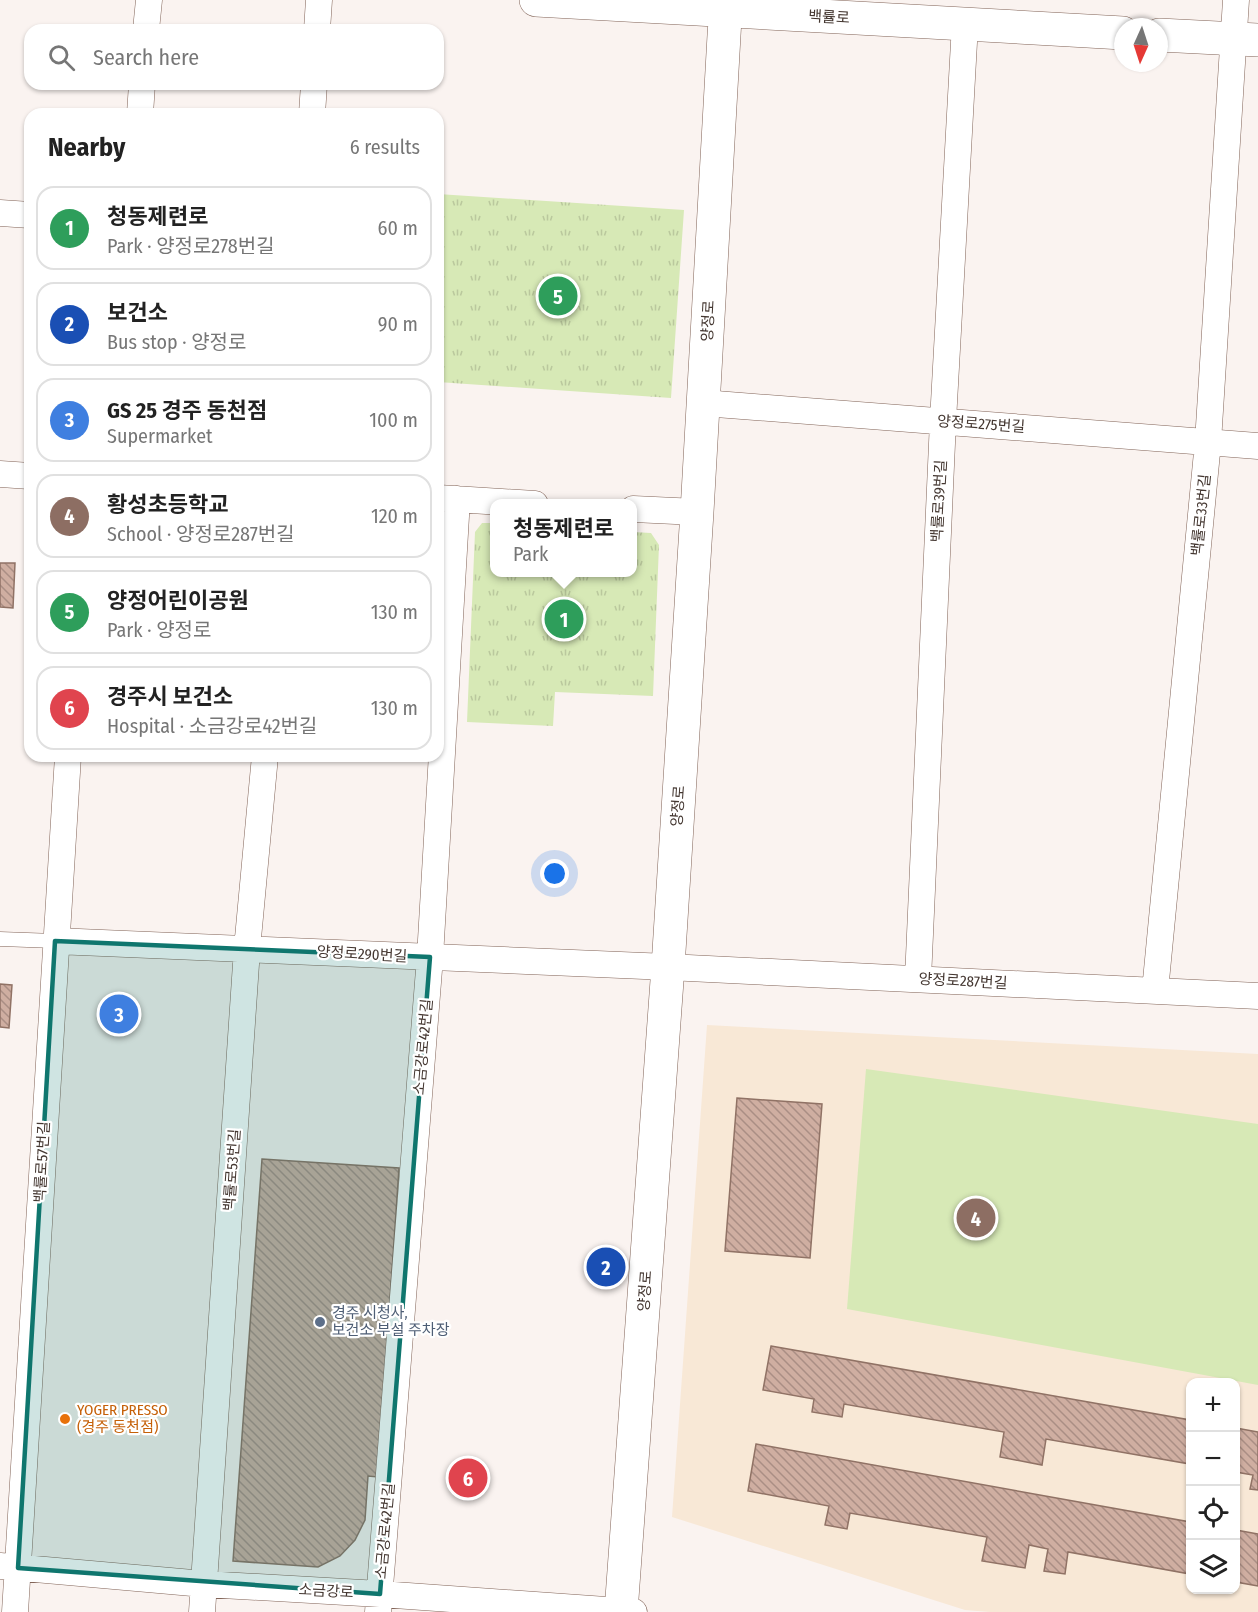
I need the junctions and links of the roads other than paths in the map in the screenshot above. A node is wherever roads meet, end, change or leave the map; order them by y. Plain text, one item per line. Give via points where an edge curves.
1 (149, 0) edge
2 (319, 0) edge
3 (536, 0) edge
4 (1236, 0) edge
5 (725, 6) edge
6 (147, 24) edge
7 (317, 24) edge
8 (964, 24) junction
9 (1114, 32) edge
10 (1168, 36) edge
11 (1246, 40) edge
12 (142, 90) edge
13 (314, 90) edge
14 (140, 108) edge
15 (312, 108) edge
16 (0, 213) edge
17 (24, 215) edge
18 (703, 403) junction
19 (943, 421) junction
20 (1208, 442) junction
21 (1258, 446) edge
22 (0, 474) edge
23 (24, 476) edge
24 (448, 499) edge
25 (490, 501) edge
26 (637, 509) edge
27 (697, 512) junction
28 (444, 601) edge
29 (68, 762) edge
30 (264, 762) edge
31 (438, 762) edge
32 (0, 939) edge
33 (56, 941) junction
34 (247, 949) junction
35 (430, 957) junction
36 (668, 967) junction
37 (918, 979) junction
38 (1155, 991) junction
39 (1258, 996) edge
40 (9, 1567) edge
41 (204, 1584) junction
42 (379, 1603) edge
43 (15, 1612) edge
44 (202, 1612) edge
45 (626, 1612) edge

1 - 6 street
2 - 7 street
3 - 5 street, 백률로
4 - 11 street, 백률로33번길
5 - 8 street, 백률로
5 - 18 street, 양정로
8 - 9 street, 백률로
8 - 19 street, 백률로39번길
10 - 11 street
11 - 20 street, 백률로33번길
12 - 14 street
13 - 15 street
16 - 17 street
18 - 19 street, 양정로275번길
18 - 27 street, 양정로
19 - 20 street, 양정로275번길
19 - 37 street, 백률로39번길
20 - 21 street, 양정로275번길
20 - 38 street, 백률로33번길
22 - 23 street
24 - 25 street
24 - 28 street, 소금강로42번길
26 - 27 street
27 - 36 street, 양정로
29 - 33 street, 백률로57번길
30 - 34 street, 백률로53번길
31 - 35 street, 소금강로42번길
32 - 33 lane
33 - 34 street, 양정로290번길
33 - 40 street, 백률로57번길
34 - 35 street, 양정로290번길
34 - 41 street, 백률로53번길
35 - 36 street, 양정로290번길
35 - 42 street, 소금강로42번길
36 - 37 street, 양정로287번길
36 - 45 street, 양정로
37 - 38 street, 양정로287번길
38 - 39 street, 양정로287번길
40 - 41 street, 소금강로
40 - 43 street
41 - 42 street, 소금강로
41 - 44 street, 백률로53번길
42 - 45 street, 소금강로

